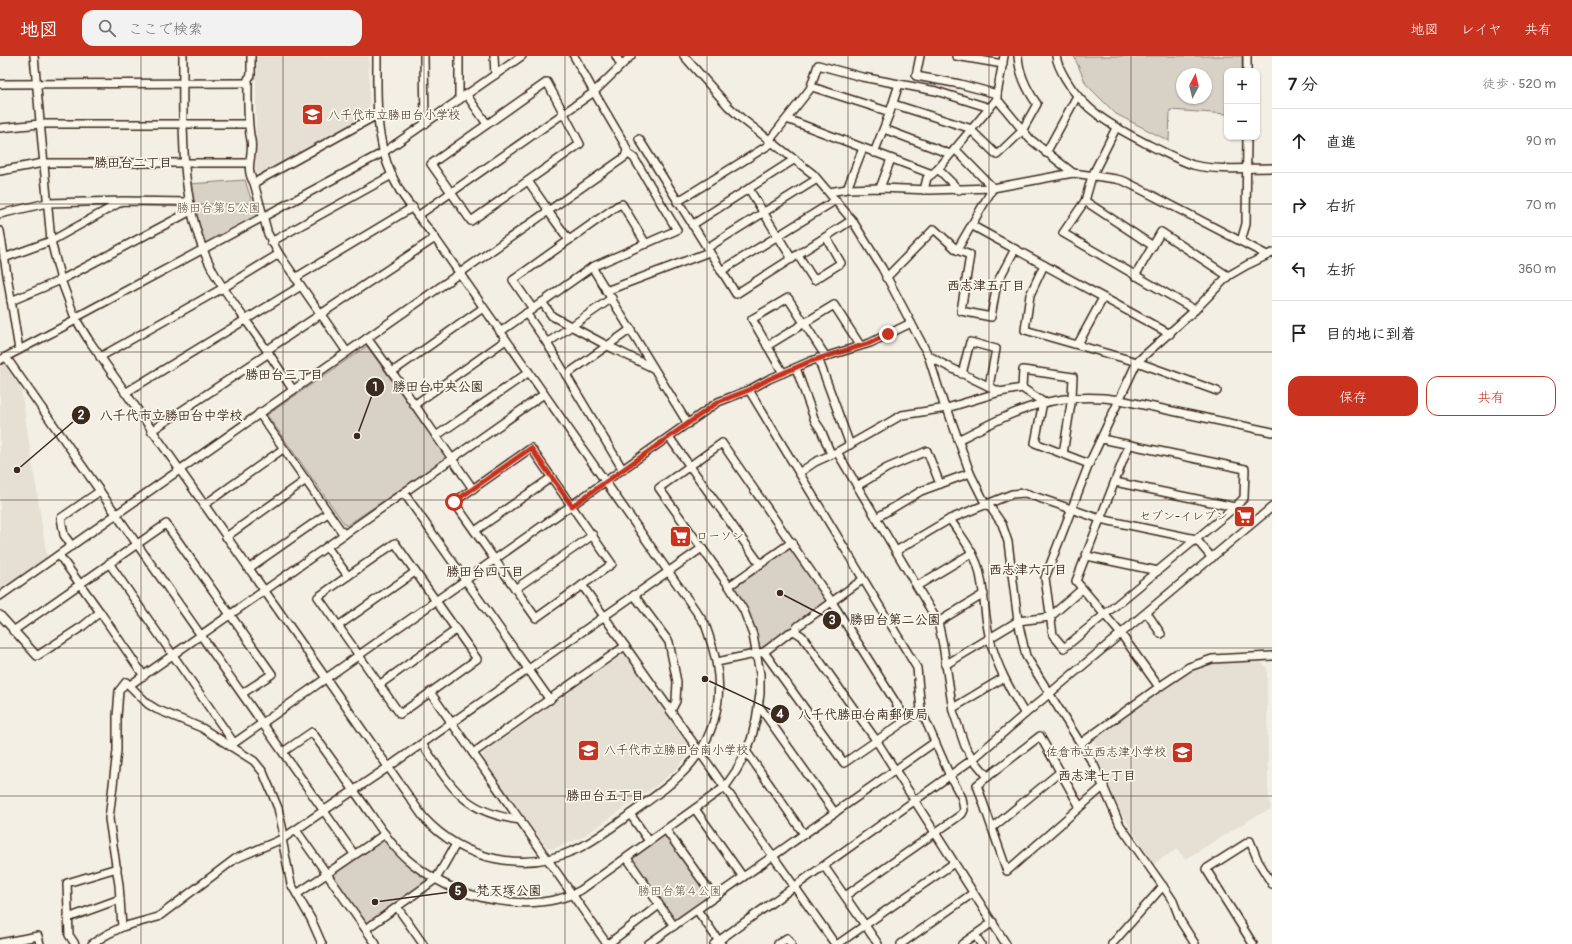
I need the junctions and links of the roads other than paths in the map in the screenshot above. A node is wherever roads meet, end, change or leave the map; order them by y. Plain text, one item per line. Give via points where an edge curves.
1 (34, 56) edge
2 (183, 56) edge
3 (251, 56) edge
4 (377, 56) edge
5 (424, 56) edge
6 (459, 56) edge
7 (494, 56) edge
8 (522, 56) edge
9 (574, 56) edge
10 (616, 56) edge
11 (631, 56) edge
12 (684, 56) edge
13 (920, 56) edge
14 (956, 56) edge
15 (1004, 56) edge
16 (1018, 56) edge
17 (1056, 56) edge
18 (1247, 56) edge
19 (1002, 64) junction
20 (621, 66) junction
21 (1247, 68) edge
22 (495, 75) junction
23 (248, 83) junction
24 (0, 84) edge
25 (36, 84) junction
26 (183, 84) junction
27 (899, 84) junction
28 (812, 87) junction
29 (594, 92) junction
30 (466, 94) junction
31 (1077, 96) junction
32 (997, 97) junction
33 (459, 100) junction
34 (893, 104) junction
35 (990, 108) junction
36 (890, 112) junction
37 (564, 113) junction
38 (377, 115) junction
39 (787, 119) junction
40 (40, 124) junction
41 (184, 124) junction
42 (248, 124) junction
43 (424, 124) junction
44 (488, 124) junction
45 (0, 128) edge
46 (1116, 128) junction
47 (884, 129) junction
48 (971, 129) junction
49 (1022, 131) junction
50 (638, 140) dead end
51 (1247, 140) edge
52 (771, 142) junction
53 (863, 148) junction
54 (384, 152) junction
55 (874, 152) junction
56 (952, 152) junction
57 (627, 153) junction
58 (1046, 153) junction
59 (795, 159) junction
60 (891, 159) junction
61 (44, 163) junction
62 (184, 163) junction
63 (248, 163) junction
64 (1247, 168) junction
65 (1272, 168) edge
66 (938, 169) junction
67 (0, 171) edge
68 (1073, 173) junction
69 (932, 174) junction
70 (392, 175) junction
71 (1092, 176) junction
72 (817, 179) junction
73 (528, 181) junction
74 (254, 183) junction
75 (880, 188) junction
76 (993, 188) junction
77 (749, 189) junction
78 (847, 189) junction
79 (924, 190) junction
80 (959, 190) junction
81 (451, 192) junction
82 (829, 192) junction
83 (836, 200) junction
84 (123, 201) junction
85 (1084, 201) junction
86 (189, 202) junction
87 (677, 202) junction
88 (47, 203) junction
89 (413, 207) junction
90 (190, 211) junction
91 (548, 211) junction
92 (763, 212) junction
93 (0, 214) edge
94 (419, 215) junction
95 (263, 218) junction
96 (852, 220) junction
97 (692, 225) junction
98 (971, 225) junction
99 (0, 231) edge
100 (778, 236) junction
101 (826, 237) junction
102 (435, 238) junction
103 (569, 240) junction
104 (51, 241) junction
105 (1241, 241) junction
106 (272, 242) junction
107 (646, 244) junction
108 (1153, 246) junction
109 (204, 249) junction
110 (1015, 249) junction
111 (708, 250) junction
112 (958, 250) junction
113 (279, 254) junction
114 (1270, 254) edge
115 (795, 257) junction
116 (4, 258) junction
117 (1044, 265) junction
118 (592, 267) junction
119 (721, 271) junction
120 (460, 274) junction
121 (1135, 276) junction
122 (1228, 276) junction
123 (295, 278) junction
124 (886, 278) junction
125 (61, 280) junction
126 (301, 286) junction
127 (223, 288) junction
128 (606, 291) junction
129 (612, 298) junction
130 (1103, 298) junction
131 (11, 301) junction
132 (542, 302) junction
133 (483, 308) junction
134 (533, 308) junction
135 (1195, 310) junction
136 (320, 313) junction
137 (526, 313) junction
138 (76, 319) junction
139 (246, 320) junction
140 (911, 323) junction
141 (805, 324) junction
142 (570, 326) junction
143 (631, 329) junction
144 (500, 332) junction
145 (1170, 334) junction
146 (367, 338) junction
147 (506, 340) junction
148 (547, 343) junction
149 (1078, 344) junction
150 (606, 345) junction
151 (860, 345) junction
152 (767, 346) junction
153 (19, 350) junction
154 (268, 352) junction
155 (347, 352) junction
156 (928, 355) junction
157 (100, 357) junction
158 (826, 357) junction
159 (818, 358) junction
160 (3, 359) edge
161 (1137, 362) junction
162 (653, 368) junction
163 (796, 368) junction
164 (392, 372) junction
165 (529, 372) junction
166 (782, 373) junction
167 (962, 374) junction
168 (566, 375) junction
169 (989, 386) junction
170 (1022, 388) junction
171 (293, 390) junction
172 (749, 390) junction
173 (1000, 392) junction
174 (1217, 392) dead end
175 (126, 393) junction
176 (544, 394) junction
177 (1072, 397) junction
178 (1120, 400) junction
179 (1043, 402) junction
180 (414, 405) junction
181 (946, 408) junction
182 (259, 414) junction
183 (688, 424) junction
184 (151, 430) junction
185 (1272, 432) edge
186 (436, 436) junction
187 (669, 437) junction
188 (1102, 439) junction
189 (958, 440) junction
190 (850, 445) junction
191 (1129, 445) junction
192 (284, 449) junction
193 (834, 453) junction
194 (1063, 454) junction
195 (452, 459) junction
196 (1089, 464) junction
197 (690, 466) junction
198 (179, 470) junction
199 (623, 470) junction
200 (799, 473) junction
201 (970, 473) junction
202 (552, 477) junction
203 (306, 480) junction
204 (606, 482) junction
205 (1115, 482) junction
206 (940, 484) junction
207 (857, 486) junction
208 (473, 489) junction
209 (100, 491) junction
210 (404, 493) junction
211 (987, 504) junction
212 (204, 505) junction
213 (572, 506) junction
214 (1235, 506) junction
215 (1272, 507) edge
216 (1072, 509) junction
217 (328, 513) junction
218 (116, 514) junction
219 (876, 518) junction
220 (1100, 518) junction
221 (950, 519) junction
222 (475, 531) junction
223 (344, 534) junction
224 (592, 535) junction
225 (226, 537) junction
226 (1196, 538) junction
227 (792, 542) junction
228 (137, 543) junction
229 (72, 546) junction
230 (327, 547) junction
231 (702, 548) junction
232 (896, 552) junction
233 (972, 553) junction
234 (59, 555) junction
235 (1086, 556) junction
236 (1212, 558) junction
237 (495, 560) junction
238 (109, 563) junction
239 (760, 564) junction
240 (248, 569) junction
241 (668, 571) junction
242 (1158, 571) junction
243 (415, 572) junction
244 (348, 576) junction
245 (465, 580) junction
246 (862, 580) junction
247 (80, 584) junction
248 (582, 585) junction
249 (729, 586) junction
250 (917, 586) junction
251 (516, 589) junction
252 (1082, 589) junction
253 (264, 592) junction
254 (984, 594) junction
255 (634, 595) junction
256 (0, 596) edge
257 (436, 601) junction
258 (832, 602) junction
259 (100, 612) junction
260 (1146, 613) junction
261 (230, 614) junction
262 (0, 615) edge
263 (1104, 615) junction
264 (604, 616) junction
265 (1050, 617) junction
266 (1018, 621) junction
267 (938, 622) junction
268 (338, 626) junction
269 (456, 630) junction
270 (13, 631) junction
271 (794, 632) junction
272 (1121, 634) junction
273 (1162, 634) dead end
274 (201, 635) junction
275 (989, 638) junction
276 (626, 646) junction
277 (764, 652) junction
278 (756, 654) junction
279 (172, 655) junction
280 (359, 655) junction
281 (1272, 656) edge
282 (717, 662) junction
283 (945, 665) junction
284 (527, 670) junction
285 (144, 676) junction
286 (1003, 678) junction
287 (326, 679) junction
288 (130, 685) junction
289 (379, 685) junction
290 (1158, 687) junction
291 (430, 692) junction
292 (242, 693) junction
293 (1049, 694) junction
294 (550, 700) junction
295 (759, 706) junction
296 (953, 708) junction
297 (921, 710) junction
298 (671, 711) junction
299 (1025, 714) junction
300 (906, 719) junction
301 (263, 723) junction
302 (451, 723) junction
303 (876, 740) junction
304 (935, 742) junction
305 (1082, 743) junction
306 (422, 744) junction
307 (232, 745) junction
308 (746, 751) junction
309 (283, 752) junction
310 (699, 752) junction
311 (473, 753) junction
312 (973, 759) junction
313 (387, 768) junction
314 (896, 771) junction
315 (1060, 772) junction
316 (950, 776) junction
317 (988, 777) junction
318 (1104, 786) junction
319 (725, 787) junction
320 (354, 790) junction
321 (914, 802) junction
322 (1080, 807) junction
323 (695, 809) junction
324 (324, 811) junction
325 (835, 813) junction
326 (630, 814) junction
327 (521, 820) junction
328 (992, 828) junction
329 (296, 830) junction
330 (666, 830) junction
331 (935, 833) junction
332 (384, 834) junction
333 (804, 834) junction
334 (282, 839) junction
335 (649, 841) junction
336 (456, 844) junction
337 (354, 854) junction
338 (773, 857) junction
339 (627, 858) junction
340 (548, 859) junction
341 (954, 863) junction
342 (824, 866) junction
343 (117, 868) junction
344 (327, 874) junction
345 (743, 877) junction
346 (436, 879) junction
347 (1272, 884) edge
348 (1163, 886) junction
349 (794, 887) junction
350 (973, 893) junction
351 (297, 894) junction
352 (572, 895) junction
353 (845, 896) junction
354 (714, 897) junction
355 (120, 899) junction
356 (659, 905) junction
357 (397, 907) junction
358 (696, 910) junction
359 (68, 918) junction
360 (993, 922) junction
361 (674, 926) junction
362 (865, 926) junction
363 (122, 927) junction
364 (366, 929) junction
365 (975, 935) junction
366 (718, 943) edge
367 (0, 944) edge
368 (40, 944) edge
369 (74, 944) edge
370 (92, 944) edge
371 (322, 944) edge
372 (376, 944) edge
373 (423, 944) edge
374 (608, 944) edge
375 (648, 944) edge
376 (778, 944) edge
377 (791, 944) edge
378 (835, 944) edge
379 (838, 944) edge
380 (878, 944) edge
381 (901, 944) edge
382 (962, 944) edge
383 (981, 944) edge
384 (1006, 944) edge
385 (1112, 944) edge
386 (1195, 944) edge
387 (1253, 944) edge

1 - 25 street
2 - 26 street
3 - 23 street via 251,75
4 - 38 street
5 - 43 street
6 - 33 street
7 - 22 street
8 - 22 street
9 - 29 street
10 - 20 street
11 - 20 street
12 - 52 street via 728,106
13 - 32 street via 916,76 960,84
14 - 19 street
15 - 19 street
16 - 49 street via 1028,91 1037,104
17 - 31 street via 1062,72
18 - 21 street
19 - 32 street
20 - 29 street
22 - 30 street
23 - 26 street
23 - 42 street
24 - 25 street
25 - 26 street
25 - 40 street
26 - 41 street
27 - 28 street via 862,77 818,64
27 - 34 street
27 - 35 street via 936,91
28 - 36 street
28 - 39 street
29 - 37 street
29 - 57 street via 624,143
30 - 33 street
30 - 44 street
31 - 46 street via 1094,113
31 - 58 street
32 - 35 street
32 - 49 street
33 - 43 street
34 - 36 street
34 - 48 street
35 - 48 street
36 - 47 street
37 - 44 street via 547,82
37 - 73 street via 580,144
37 - 81 street
38 - 54 street
38 - 74 street
39 - 52 street
39 - 53 street
40 - 41 street
40 - 45 street
40 - 61 street
41 - 42 street
41 - 62 street
42 - 63 street via 251,140
43 - 54 street
44 - 81 street via 431,164
46 - 64 street via 1194,165
46 - 71 street
47 - 55 street
47 - 56 street
48 - 49 street via 997,155
48 - 56 street
49 - 58 street
50 - 87 street
51 - 64 street
52 - 59 street
52 - 87 street
53 - 55 street
53 - 78 street
54 - 70 street
54 - 95 street
55 - 60 street
56 - 66 street
56 - 76 street
57 - 91 street via 621,160
57 - 107 street via 634,158 677,230
58 - 68 street
59 - 72 street
59 - 77 street
60 - 69 street
60 - 75 street
61 - 62 street
61 - 67 street
61 - 88 street
62 - 63 street
62 - 86 street
63 - 74 street
64 - 65 street
64 - 105 street via 1246,224
66 - 69 street
66 - 80 street
68 - 71 street
68 - 76 street
69 - 79 street via 927,178
70 - 89 street
70 - 106 street
71 - 85 street
71 - 105 street via 1124,181
72 - 82 street
72 - 92 street
73 - 81 street via 471,221
73 - 91 street
74 - 95 street
75 - 78 street
75 - 79 street
76 - 80 street
76 - 98 street
77 - 92 street
77 - 97 street
78 - 82 street
79 - 80 street
81 - 94 street
82 - 83 street
83 - 96 street
83 - 100 street
84 - 86 street
84 - 88 street
84 - 104 street
85 - 108 street
85 - 121 street via 1063,233
86 - 90 street
87 - 97 street
88 - 93 street
88 - 104 street
89 - 94 street
89 - 123 street
90 - 109 street
90 - 125 street
91 - 103 street
91 - 120 street
92 - 100 street
92 - 111 street
94 - 102 street
95 - 106 street
95 - 109 street
96 - 101 street
96 - 124 street
97 - 111 street
98 - 110 street
98 - 112 street
99 - 116 street
100 - 115 street
100 - 119 street
101 - 115 street
101 - 115 street via 841,263 814,280
102 - 120 street
102 - 136 street
103 - 107 street via 622,204
103 - 134 street via 513,280
104 - 116 street
104 - 125 street
105 - 114 street
106 - 113 street
107 - 118 street
108 - 121 street
108 - 122 street via 1161,232
109 - 127 street
109 - 138 street
110 - 112 street via 997,283 991,317 961,312 970,255
110 - 117 street
111 - 119 street
111 - 128 street
112 - 124 street via 934,229
113 - 123 street
113 - 127 street
114 - 122 street
115 - 119 street via 736,294
116 - 131 street
117 - 130 street
117 - 149 street via 1030,295 1025,330
118 - 128 street
118 - 132 street
120 - 133 street
120 - 146 street
121 - 135 street
122 - 135 street
123 - 126 street
124 - 140 street
125 - 131 street
125 - 138 street
126 - 136 street
126 - 139 street
127 - 139 street
127 - 157 street
128 - 129 street
129 - 142 street
129 - 143 street
130 - 145 street
130 - 149 street
131 - 153 street
132 - 134 street
132 - 142 street via 552,316
133 - 144 street
133 - 164 street
134 - 137 street
135 - 145 street
136 - 154 street
136 - 155 street
137 - 144 street
137 - 148 street
138 - 153 street
138 - 157 street
139 - 154 street
139 - 175 street
140 - 151 street via 870,343
140 - 156 street
141 - 151 street via 834,304
141 - 152 street
141 - 152 street via 788,298 752,319
141 - 158 street
142 - 148 street
142 - 150 street
143 - 150 street
143 - 162 street
144 - 147 street
145 - 161 street
146 - 155 street
146 - 164 street
147 - 165 street
147 - 180 street
148 - 168 street
149 - 161 street
150 - 162 street
150 - 168 street
151 - 158 street
152 - 166 street
153 - 160 street
154 - 171 street
154 - 184 street
155 - 171 street
156 - 167 street
156 - 181 street
157 - 175 street
158 - 159 street
159 - 163 street
159 - 190 street
160 - 209 street
161 - 174 street
161 - 178 street
162 - 183 street
163 - 166 street
163 - 193 street via 815,421
164 - 180 street
165 - 176 street
165 - 186 street
166 - 172 street
167 - 169 street
167 - 169 street via 970,342 996,349
168 - 199 street
169 - 173 street
170 - 173 street
170 - 177 street via 1023,370 1073,377
170 - 179 street
171 - 182 street
172 - 183 street via 718,402
172 - 200 street
173 - 181 street
175 - 184 street
176 - 195 street
176 - 204 street
177 - 178 street via 1105,397
177 - 179 street
177 - 194 street
178 - 185 street
178 - 188 street
179 - 189 street via 1009,413
179 - 194 street via 1035,443
180 - 186 street
181 - 189 street
181 - 190 street via 902,415
182 - 192 street
182 - 198 street
183 - 187 street
184 - 198 street
186 - 195 street
187 - 197 street
187 - 199 street
188 - 191 street
188 - 196 street
189 - 201 street
190 - 193 street
191 - 205 street
191 - 214 street via 1245,469 1244,498
192 - 203 street
192 - 212 street
193 - 200 street
193 - 207 street
194 - 196 street
195 - 208 street
195 - 210 street
196 - 216 street
197 - 227 street via 722,443
197 - 231 street via 660,488
197 - 239 street
198 - 212 street
198 - 218 street
199 - 204 street
200 - 246 street
201 - 206 street
201 - 211 street
202 - 208 street via 531,448
202 - 213 street
202 - 222 street
203 - 217 street
203 - 225 street
204 - 213 street
204 - 241 street
205 - 214 street
205 - 220 street
206 - 207 street via 927,451 887,468
206 - 219 street via 921,491
207 - 219 street
208 - 222 street via 454,502
209 - 218 street
209 - 229 street via 61,518 64,535
210 - 223 street
210 - 245 street
211 - 216 street via 1012,494 1025,492
211 - 221 street
211 - 266 street via 1002,524 1008,542
212 - 225 street
213 - 224 street
213 - 237 street
214 - 226 street
215 - 236 street
216 - 220 street
216 - 265 street via 1045,578
217 - 223 street
217 - 240 street
218 - 228 street
218 - 229 street
219 - 232 street
220 - 226 street
220 - 235 street
221 - 232 street
221 - 233 street
222 - 237 street
223 - 230 street
224 - 248 street via 612,564
224 - 251 street
225 - 240 street
226 - 236 street
226 - 242 street
227 - 239 street
227 - 258 street
228 - 238 street
228 - 261 street via 166,524
228 - 274 street
229 - 234 street
230 - 244 street
230 - 253 street
231 - 241 street
231 - 249 street
232 - 250 street
233 - 250 street
233 - 254 street
234 - 247 street
234 - 256 street
235 - 242 street
235 - 252 street via 1076,581
236 - 260 street
237 - 245 street
237 - 251 street
238 - 247 street
238 - 279 street
239 - 249 street
240 - 253 street
241 - 255 street
241 - 282 street via 705,624
242 - 263 street
243 - 244 street via 395,543
243 - 257 street
243 - 268 street
244 - 268 street via 318,597
245 - 257 street
245 - 284 street
246 - 258 street
246 - 297 street via 917,668
247 - 259 street
247 - 270 street
248 - 251 street via 536,618
248 - 264 street
249 - 278 street via 750,626
250 - 267 street
252 - 263 street
252 - 265 street
253 - 261 street
253 - 287 street
254 - 267 street
254 - 275 street
255 - 264 street
255 - 298 street via 669,642 677,682 676,701
257 - 269 street
257 - 280 street
258 - 271 street via 798,626
258 - 300 street
259 - 270 street via 37,656
259 - 285 street
260 - 272 street
260 - 273 street
261 - 274 street
261 - 292 street via 272,674
262 - 270 street
263 - 265 street via 1064,648 1053,635
263 - 272 street
264 - 276 street
264 - 284 street
265 - 266 street
266 - 275 street
266 - 293 street via 1026,656
267 - 283 street
268 - 280 street
269 - 289 street
269 - 291 street via 477,659
271 - 277 street
271 - 303 street via 802,636
272 - 290 street
272 - 293 street
274 - 279 street
274 - 292 street
275 - 283 street
275 - 286 street
276 - 294 street
276 - 298 street
277 - 278 street
277 - 303 street via 844,763
278 - 282 street
278 - 295 street via 760,674
279 - 285 street
279 - 307 street
280 - 287 street
280 - 289 street
281 - 290 street via 1212,659 1189,667
282 - 310 street via 717,708
283 - 296 street
284 - 294 street
284 - 302 street
285 - 288 street
286 - 296 street
286 - 299 street
287 - 301 street
287 - 313 street
288 - 307 street via 133,691 156,709 202,728
288 - 343 street via 126,682 119,691 117,751 109,819
289 - 291 street via 400,714
290 - 305 street
291 - 302 street
292 - 301 street
293 - 299 street
293 - 305 street
294 - 311 street
295 - 308 street
295 - 325 street
296 - 312 street via 965,746
297 - 300 street
297 - 304 street
298 - 310 street
299 - 312 street
300 - 303 street
301 - 307 street
301 - 309 street
302 - 306 street
302 - 311 street
303 - 314 street
304 - 314 street
304 - 316 street
305 - 318 street
306 - 313 street
306 - 327 street via 451,786 464,799 492,815
307 - 334 street via 254,761 262,772 278,808 283,831
308 - 319 street
308 - 333 street
309 - 320 street via 312,732
309 - 324 street
310 - 319 street
310 - 326 street via 686,770 670,785
311 - 327 street
312 - 316 street
312 - 317 street
313 - 320 street
313 - 336 street via 431,826
314 - 321 street
314 - 325 street
315 - 317 street via 1040,736
315 - 322 street
315 - 328 street
316 - 321 street
316 - 331 street via 962,798 964,810
317 - 328 street via 977,785
318 - 322 street
318 - 348 street via 1120,825
319 - 323 street
319 - 338 street
320 - 324 street
320 - 332 street
321 - 331 street
321 - 342 street
322 - 328 street via 1006,871
323 - 330 street
323 - 345 street
324 - 329 street
324 - 337 street
325 - 333 street
326 - 335 street
326 - 340 street via 585,845
327 - 340 street
329 - 334 street
329 - 344 street
330 - 335 street
330 - 354 street
331 - 341 street
331 - 353 street
332 - 337 street
332 - 346 street via 402,855
333 - 338 street
334 - 351 street via 291,884
334 - 363 street via 235,859 158,918
335 - 339 street
336 - 340 street via 482,856 500,860 530,862
336 - 346 street
337 - 344 street
338 - 345 street
338 - 349 street
339 - 352 street
339 - 356 street
340 - 352 street
341 - 350 street
341 - 362 street
342 - 349 street
342 - 353 street
343 - 355 street
343 - 359 street via 67,883
344 - 351 street
344 - 364 street
345 - 354 street
346 - 352 street via 468,894 495,901 532,902
346 - 357 street
347 - 387 street via 1250,841 1206,869
348 - 385 street
348 - 386 street
349 - 366 street
349 - 378 street
350 - 360 street
350 - 381 street
351 - 371 street
352 - 374 street
353 - 362 street
354 - 358 street
355 - 359 street
355 - 363 street
356 - 361 street
356 - 374 street
357 - 364 street
357 - 373 street
358 - 361 street
358 - 366 street
359 - 369 street via 69,935
360 - 365 street
360 - 384 street
361 - 375 street
362 - 379 street
362 - 380 street
363 - 370 street
364 - 372 street
365 - 382 street
365 - 383 street
367 - 368 street via 38,936
376 - 377 street via 787,938

